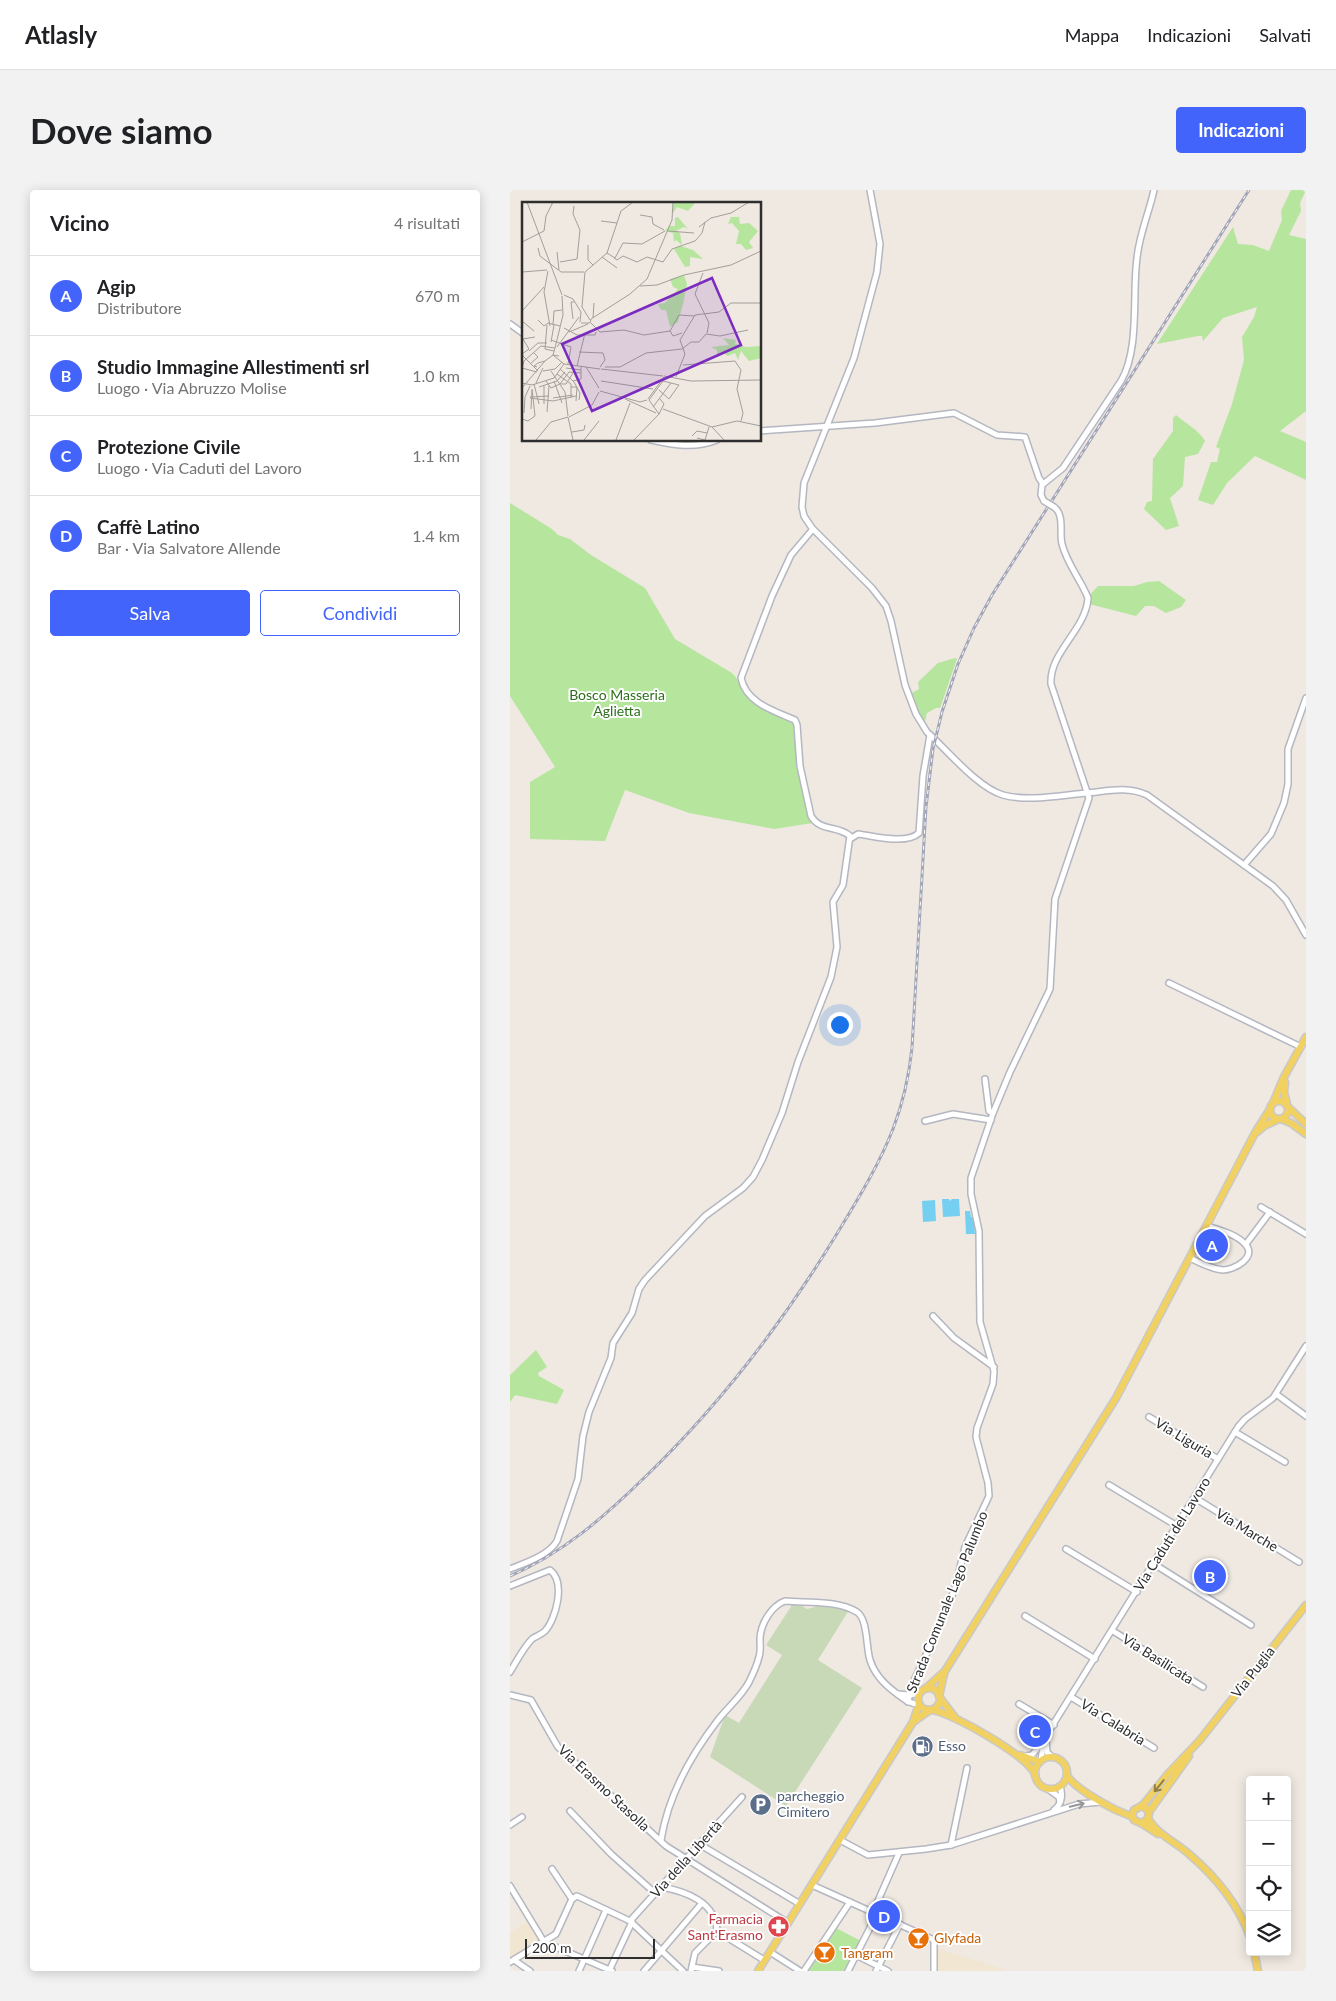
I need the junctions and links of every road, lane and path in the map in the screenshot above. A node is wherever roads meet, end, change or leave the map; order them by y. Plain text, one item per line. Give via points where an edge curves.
1 (870, 190) edge
2 (1154, 190) edge
3 (510, 324) edge
4 (522, 333) edge
5 (827, 426) junction
6 (761, 431) edge
7 (657, 441) edge
8 (714, 441) edge
9 (1043, 484) junction
10 (813, 529) junction
11 (1306, 698) edge
12 (930, 735) junction
13 (1088, 793) junction
14 (850, 839) junction
15 (1244, 864) junction
16 (1306, 935) edge
17 (1169, 983) dead end
18 (1306, 1037) edge
19 (1300, 1048) junction
20 (985, 1079) dead end
21 (1272, 1106) junction
22 (1288, 1106) junction
23 (993, 1113) junction
24 (1280, 1119) junction
25 (991, 1120) junction
26 (925, 1121) dead end
27 (1306, 1124) edge
28 (1306, 1134) edge
29 (1245, 1153) junction
30 (1261, 1207) dead end
31 (1270, 1212) junction
32 (1207, 1226) junction
33 (1306, 1234) edge
34 (1246, 1244) junction
35 (1190, 1258) junction
36 (932, 1316) dead end
37 (1306, 1346) edge
38 (994, 1367) junction
39 (1276, 1394) junction
40 (1306, 1416) edge
41 (1149, 1417) dead end
42 (1235, 1432) junction
43 (1218, 1459) junction
44 (1285, 1462) dead end
45 (1109, 1485) dead end
46 (1194, 1498) junction
47 (1178, 1526) junction
48 (1066, 1549) dead end
49 (1299, 1562) dead end
50 (1154, 1564) junction
51 (510, 1569) edge
52 (510, 1586) edge
53 (1137, 1592) junction
54 (1306, 1605) edge
55 (1025, 1616) dead end
56 (1251, 1624) dead end
57 (1113, 1631) junction
58 (1095, 1658) junction
59 (945, 1671) junction
60 (510, 1672) edge
61 (1203, 1686) dead end
62 (923, 1691) junction
63 (897, 1694) junction
64 (510, 1695) edge
65 (909, 1695) junction
66 (940, 1697) junction
67 (1072, 1697) junction
68 (909, 1703) junction
69 (919, 1704) junction
70 (1019, 1704) dead end
71 (931, 1710) junction
72 (916, 1713) junction
73 (955, 1717) junction
74 (913, 1722) junction
75 (1054, 1725) junction
76 (1049, 1732) junction
77 (1044, 1740) junction
78 (1200, 1740) junction
79 (1004, 1747) junction
80 (1154, 1748) dead end
81 (1024, 1756) junction
82 (1052, 1757) junction
83 (1041, 1761) junction
84 (967, 1768) dead end
85 (1035, 1774) junction
86 (1067, 1776) junction
87 (1062, 1785) junction
88 (1048, 1789) junction
89 (1087, 1793) junction
90 (742, 1797) dead end
91 (1060, 1802) junction
92 (1103, 1802) junction
93 (1138, 1807) junction
94 (570, 1812) dead end
95 (1051, 1812) junction
96 (1148, 1815) junction
97 (522, 1817) dead end
98 (1132, 1817) junction
99 (1141, 1823) junction
100 (510, 1826) edge
101 (661, 1840) junction
102 (840, 1840) junction
103 (1172, 1841) junction
104 (699, 1844) junction
105 (951, 1845) junction
106 (899, 1853) junction
107 (685, 1860) junction
108 (552, 1869) dead end
109 (812, 1885) junction
110 (510, 1886) edge
111 (661, 1887) junction
112 (655, 1893) junction
113 (574, 1898) junction
114 (850, 1902) junction
115 (702, 1903) junction
116 (800, 1904) junction
117 (606, 1910) junction
118 (875, 1913) junction
119 (631, 1921) junction
120 (788, 1923) junction
121 (900, 1924) junction
122 (1246, 1928) edge
123 (717, 1931) junction
124 (544, 1942) junction
125 (661, 1951) junction
126 (770, 1952) junction
127 (856, 1955) junction
128 (1255, 1956) edge
129 (584, 1959) junction
130 (764, 1960) junction
131 (512, 1961) edge
132 (877, 1968) edge
133 (692, 1969) edge
134 (682, 1970) edge
135 (530, 1971) edge
136 (579, 1971) edge
137 (610, 1971) edge
138 (644, 1971) edge
139 (719, 1971) edge
140 (758, 1971) edge
141 (800, 1971) edge
142 (804, 1971) edge
143 (848, 1971) edge
144 (888, 1971) edge
145 (934, 1971) edge
146 (1258, 1971) edge

1 - 5 street via 880,244 879,261 854,358
2 - 9 street via 1137,258 1128,366 1066,464
3 - 4 street
5 - 6 street
5 - 9 street via 954,413 997,435 1025,437
5 - 10 street via 802,492 804,516
7 - 8 street via 692,446
9 - 13 street, bridge via 1041,495 1058,511 1067,558 1088,598 1075,631 1053,667 1052,684
10 - 12 street via 886,606 905,685 916,714
10 - 14 street via 791,555 741,678 751,698 795,720 800,766 811,816 816,824 847,833
11 - 15 street via 1288,749 1288,784 1284,803 1271,834
12 - 13 street via 981,783 1002,795 1023,798
12 - 14 street via 918,833 888,839 858,834
13 - 15 street via 1120,789 1147,796
13 - 23 street, Strada Comunale Lago Palumbo via 1088,803 1055,899 1050,989
14 - 51 street via 843,885 833,902 837,947 831,977 762,1160 743,1188 705,1216 641,1285 632,1313 613,1343 611,1358 589,1412 578,1479 554,1546
15 - 16 street via 1280,893
17 - 19 street
18 - 19 main road
19 - 21 main road
19 - 22 main road via 1285,1083
20 - 23 street via 989,1111
21 - 22 main road via 1282,1101
21 - 24 main road via 1274,1117
21 - 29 main road
22 - 24 main road via 1287,1115
22 - 27 main road
23 - 25 street, Strada Comunale Lago Palumbo
24 - 28 main road
24 - 29 main road via 1260,1129
25 - 26 street via 953,1114
25 - 38 street, Strada Comunale Lago Palumbo via 970,1187 979,1225 980,1322
29 - 32 main road
30 - 31 street
31 - 33 street
31 - 34 street
32 - 34 street
32 - 35 main road
34 - 35 street via 1248,1255 1244,1262 1224,1270
35 - 59 main road via 1116,1398
36 - 38 street via 954,1338
37 - 39 street, Via Caduti del Lavoro
38 - 65 street, Strada Comunale Lago Palumbo via 976,1437 988,1483 988,1499 965,1547 952,1593
39 - 40 street
39 - 42 street, Via Caduti del Lavoro via 1241,1422
41 - 43 street, Via Liguria
42 - 43 street, Via Caduti del Lavoro
42 - 44 street
43 - 46 street, Via Caduti del Lavoro
45 - 47 street
46 - 47 street, Via Caduti del Lavoro
46 - 49 street, Via Marche
47 - 50 street, Via Caduti del Lavoro
48 - 53 street
50 - 53 street, Via Caduti del Lavoro
50 - 56 street
52 - 60 street via 550,1570 556,1578 559,1595 546,1630 532,1639
53 - 57 street, Via Caduti del Lavoro
54 - 78 main road, Via Puglia
55 - 58 street
57 - 58 street, Via Caduti del Lavoro
57 - 61 street, Via Basilicata
58 - 67 street, Via Caduti del Lavoro
59 - 62 main road
59 - 66 main road
62 - 65 street
62 - 66 main road via 933,1690
62 - 69 main road via 918,1698
63 - 65 street
63 - 68 street
63 - 101 street via 884,1684 872,1665 864,1622 858,1613 819,1603 780,1603 761,1631 759,1656 743,1693 704,1740 682,1778
64 - 101 street, Via Erasmo Stasolla via 531,1700 558,1747
65 - 68 street, Strada Comunale Lago Palumbo
66 - 71 main road via 937,1706
66 - 73 main road
67 - 75 street, Via Caduti del Lavoro
67 - 80 street, Via Calabria
68 - 69 street
68 - 72 street
69 - 71 main road
69 - 72 main road
70 - 75 street
71 - 73 main road
71 - 74 main road
72 - 74 main road
73 - 79 main road
74 - 102 main road
75 - 76 street, Via Caduti del Lavoro
76 - 77 street, Via Caduti del Lavoro
76 - 82 street via 1046,1746
77 - 81 street via 1035,1752
77 - 83 street
78 -> 93 main road, Via Puglia
78 - 96 main road, Via Puglia
79 - 81 main road
79 - 85 main road via 1028,1764
81 - 83 main road
82 - 83 main road
82 - 86 main road via 1063,1762
83 - 85 main road
84 - 105 street
85 - 88 main road via 1040,1784
86 - 87 main road
86 - 89 main road
87 - 88 main road
87 - 89 main road
87 - 91 street
88 - 91 street via 1059,1797
89 - 92 main road
90 - 104 street, Via della Libertà
91 - 95 street
92 - 93 main road via 1118,1808
95 -> 92 street via 1086,1802
92 - 98 main road
93 - 96 main road via 1147,1809
93 - 98 main road via 1132,1812
94 - 112 street
95 - 105 street
96 - 99 main road
96 - 103 main road via 1154,1827
97 - 100 street
98 - 99 main road
99 - 103 main road
101 - 107 street, Via Erasmo Stasolla
102 - 106 street via 868,1855
102 - 109 main road
103 - 122 main road via 1217,1882 1237,1909
104 - 107 street, Via della Libertà
104 - 116 street
105 - 106 street
106 - 118 street
107 - 111 street, Via della Libertà
107 - 120 street, Via Erasmo Stasolla
108 - 113 street
109 - 114 street
109 - 116 main road
110 - 124 street
111 - 112 street, Via della Libertà
111 - 115 street via 685,1892
112 - 119 street, Via della Libertà
113 - 117 street
113 - 124 street via 556,1934
114 - 118 street
114 - 142 street
115 - 123 street via 713,1913
115 - 125 street
116 - 120 main road
117 - 119 street
117 - 129 street
118 - 121 street
118 - 127 street
119 - 125 street
119 - 137 street, Via della Libertà
120 - 126 main road
121 - 132 street
121 - 145 street via 934,1940
123 - 130 street
123 - 133 street via 695,1953
124 - 129 street
124 - 131 street
125 - 134 street
125 - 138 street
126 - 130 main road
126 - 141 street
127 - 132 street
127 - 143 street
128 - 146 main road
129 - 136 street
129 - 137 street
130 - 140 main road
131 - 135 street
132 - 144 street
133 - 139 street

